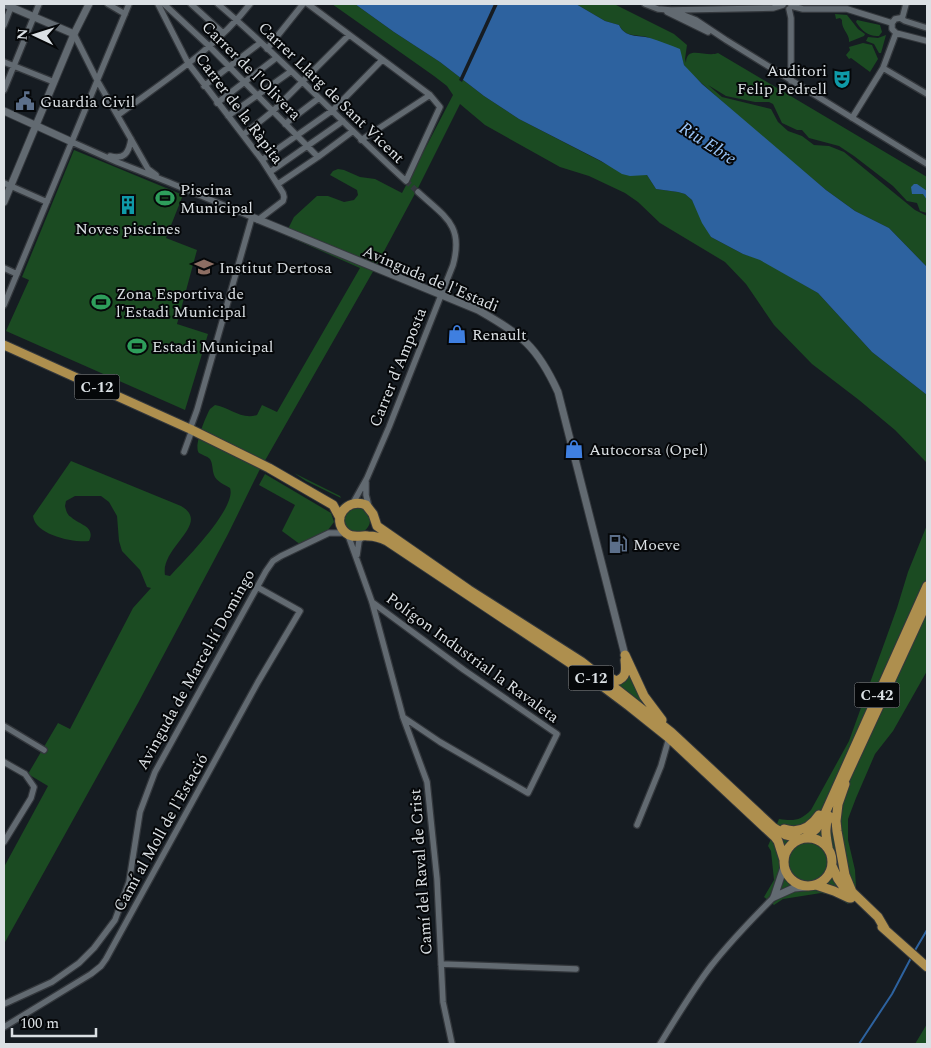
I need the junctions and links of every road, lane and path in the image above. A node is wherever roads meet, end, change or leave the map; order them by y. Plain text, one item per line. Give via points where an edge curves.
1 (39, 4) edge
2 (89, 4) edge
3 (108, 4) edge
4 (129, 4) edge
5 (158, 4) edge
6 (164, 4) edge
7 (191, 4) edge
8 (218, 4) edge
9 (250, 4) edge
10 (303, 4) edge
11 (308, 4) edge
12 (645, 4) edge
13 (906, 4) edge
14 (7, 6) edge
15 (788, 6) edge
16 (853, 7) edge
17 (658, 9) junction
18 (671, 10) junction
19 (700, 10) junction
20 (125, 14) junction
21 (33, 18) junction
22 (237, 20) junction
23 (904, 20) junction
24 (697, 21) junction
25 (892, 23) junction
26 (4, 25) edge
27 (927, 28) edge
28 (224, 33) junction
29 (898, 33) junction
30 (74, 34) junction
31 (348, 35) junction
32 (726, 40) junction
33 (927, 41) edge
34 (260, 43) junction
35 (209, 46) junction
36 (267, 49) junction
37 (276, 58) junction
38 (382, 60) junction
39 (4, 62) edge
40 (188, 63) junction
41 (14, 66) junction
42 (230, 67) junction
43 (883, 68) junction
44 (290, 72) junction
45 (97, 80) junction
46 (791, 81) junction
47 (54, 82) junction
48 (244, 82) junction
49 (302, 82) junction
50 (204, 86) junction
51 (4, 90) edge
52 (927, 94) edge
53 (257, 95) junction
54 (430, 95) junction
55 (319, 98) junction
56 (218, 102) junction
57 (333, 110) junction
58 (273, 111) junction
59 (4, 112) edge
60 (118, 115) junction
61 (228, 116) junction
62 (852, 118) junction
63 (343, 121) junction
64 (285, 124) junction
65 (34, 126) junction
66 (352, 131) junction
67 (243, 135) junction
68 (298, 136) junction
69 (131, 140) junction
70 (361, 140) junction
71 (72, 142) junction
72 (308, 145) junction
73 (91, 150) junction
74 (318, 157) junction
75 (262, 160) junction
76 (927, 164) edge
77 (146, 166) junction
78 (138, 171) junction
79 (270, 172) junction
80 (168, 182) junction
81 (7, 184) edge
82 (278, 184) junction
83 (418, 192) tunnel mouth
84 (4, 202) edge
85 (48, 202) junction
86 (255, 218) junction
87 (4, 268) edge
88 (17, 274) junction
89 (441, 294) junction
90 (4, 305) edge
91 (4, 345) edge
92 (191, 429) junction
93 (184, 452) dead end
94 (367, 478) junction
95 (351, 504) junction
96 (333, 505) junction
97 (370, 508) junction
98 (340, 519) junction
99 (374, 519) junction
100 (330, 533) junction
101 (347, 534) junction
102 (364, 536) junction
103 (357, 557) junction
104 (927, 586) edge
105 (257, 587) junction
106 (372, 602) junction
107 (927, 602) edge
108 (625, 655) junction
109 (582, 662) junction
110 (403, 717) junction
111 (4, 726) edge
112 (670, 735) junction
113 (44, 750) dead end
114 (4, 762) edge
115 (850, 770) junction
116 (827, 805) junction
117 (760, 815) junction
118 (636, 825) dead end
119 (803, 838) junction
120 (4, 842) edge
121 (828, 847) junction
122 (784, 863) junction
123 (832, 866) junction
124 (805, 886) junction
125 (816, 886) junction
126 (774, 897) junction
127 (852, 899) junction
128 (885, 929) junction
129 (441, 964) junction
130 (927, 967) edge
131 (576, 969) dead end
132 (4, 1004) edge
133 (4, 1027) edge
134 (452, 1044) edge
135 (660, 1044) edge

1 - 21 street
2 - 30 street
3 - 20 street
4 - 20 street
5 - 40 street, Carrer de la Ràpita
6 - 35 street, Carrer de l'Olivera
7 - 28 street
8 - 22 street, Carrer Llarg de Sant Vicent
9 - 22 street
10 - 36 street
11 - 31 street
12 - 17 street
13 - 23 street
14 - 21 street
14 - 26 street
15 - 16 street via 803,9
15 - 19 street
15 - 46 street via 791,18
16 - 25 street
17 - 18 street
17 - 32 street
18 - 19 street
18 - 24 street
19 - 24 street
20 - 45 street
21 - 30 street
21 - 41 street
22 - 28 street
22 - 34 street, Carrer Llarg de Sant Vicent
23 - 25 street via 896,19
23 - 27 street
23 - 29 street via 906,28
24 - 32 street
25 - 29 street via 892,28
28 - 35 street
29 - 33 street
29 - 43 street
30 - 45 street
30 - 47 street
31 - 38 street
31 - 49 street
32 - 46 street
34 - 36 street, Carrer Llarg de Sant Vicent
34 - 42 street
35 - 40 street
35 - 42 street, Carrer de l'Olivera
36 - 37 street, Carrer Llarg de Sant Vicent
37 - 44 street, Carrer Llarg de Sant Vicent
37 - 48 street
38 - 54 street
38 - 57 street
39 - 41 street
40 - 50 street, Carrer de la Ràpita
40 - 60 street
41 - 47 street
41 - 51 street
42 - 48 street, Carrer de l'Olivera
42 - 50 street
43 - 52 street
43 - 62 street
44 - 49 street, Carrer Llarg de Sant Vicent
44 - 53 street
45 - 60 street
45 - 71 street
46 - 62 street
47 - 65 street
48 - 53 street, Carrer de l'Olivera
48 - 56 street
49 - 55 street, Carrer Llarg de Sant Vicent
49 - 58 street
50 - 56 street, Carrer de la Ràpita
53 - 58 street, Carrer de l'Olivera
53 - 61 street
54 - 70 street
54 - 70 street, Carrer Llarg de Sant Vicent via 440,107 406,181
55 - 57 street, Carrer Llarg de Sant Vicent
55 - 64 street
56 - 61 street, Carrer de la Ràpita
57 - 63 street, Carrer Llarg de Sant Vicent
57 - 68 street
58 - 64 street, Carrer de l'Olivera
58 - 67 street
59 - 65 street
60 - 69 street
61 - 67 street, Carrer de la Ràpita
62 - 76 street
63 - 66 street, Carrer Llarg de Sant Vicent
63 - 72 street
64 - 68 street, Carrer de l'Olivera
65 - 71 street
65 - 81 street
66 - 70 street, Carrer Llarg de Sant Vicent
66 - 74 street
67 - 75 street, Carrer de la Ràpita
68 - 72 street, Carrer de l'Olivera
68 - 75 street
69 - 73 street via 129,150 122,157
69 - 77 street
71 - 73 street, Avinguda de l'Estadi
71 - 85 street
72 - 74 street, Carrer de l'Olivera
72 - 79 street
73 - 78 street, Avinguda de l'Estadi
74 - 82 street
75 - 79 street, Carrer de la Ràpita
77 - 78 street
77 - 80 street
78 - 80 street, Avinguda de l'Estadi
79 - 82 street, Carrer de la Ràpita
80 - 86 street, Avinguda de l'Estadi
81 - 84 street
81 - 85 street
82 - 86 street, Carrer de la Ràpita via 283,201
83 - 89 street, Carrer d'Amposta via 449,221 457,240 453,265
85 - 88 street
86 - 89 street, Avinguda de l'Estadi
86 - 92 street
87 - 88 street
88 - 90 street
89 - 94 street, Carrer d'Amposta
89 - 108 street, Avinguda de l'Estadi via 509,327 531,346 547,368 558,392
91 - 92 main road, C-12
92 - 93 street
92 - 96 main road, C-12 via 270,468
94 - 95 street, Carrer d'Amposta
94 - 97 street via 366,495
95 - 96 main road
95 - 97 main road via 362,503
95 - 98 main road via 342,512
96 - 98 main road
97 - 99 main road, C-12
98 - 100 street
98 - 101 main road
99 - 102 main road via 371,530
99 - 109 main road, C-12 via 377,526 469,590
100 - 101 street
100 - 105 street, Avinguda de Marcel·lí Domingo via 273,562
101 - 102 main road, C-12
101 - 103 street, Camí del Raval de Crist
102 - 103 street via 359,541
102 - 112 main road, C-12 via 387,541 585,673
103 - 106 street, Camí del Raval de Crist
104 - 116 main road, C-42
105 - 132 street, Avinguda de Marcel·lí Domingo via 154,772 140,812 129,882 115,920 80,963 52,982
105 - 133 street, Camí al Moll de l'Estació via 300,611 101,966
106 - 110 street, Camí del Raval de Crist
106 - 110 street, Polígon Industrial la Ravaleta via 557,734 528,793
107 - 115 main road, C-42
108 - 109 main road via 626,674 616,681
108 - 112 main road via 644,696
109 - 112 main road, C-12
110 - 129 street, Camí del Raval de Crist via 427,782 437,879
111 - 113 street
112 - 117 main road, C-12
112 - 118 street via 661,766
112 - 122 main road, C-12 via 775,837
114 - 120 street via 26,774 34,787 31,798
115 - 121 main road, C-42 via 826,823
115 - 128 main road via 838,804 836,821 845,875 852,892 878,917
116 - 117 main road via 808,828 795,831 778,828
116 - 119 main road, C-42 via 820,823
117 - 119 main road, C-12 via 779,832
119 - 121 main road, C-12 via 818,840
119 - 122 main road via 789,847
121 - 123 main road
122 - 124 main road, C-12 via 788,876
122 - 126 street
123 - 125 main road via 827,878
123 - 127 main road
124 - 125 main road
124 - 126 street
125 - 127 main road
126 - 135 street via 714,962
127 - 128 main road
128 - 130 main road
129 - 131 street
129 - 134 street, Camí del Raval de Crist via 443,1002

